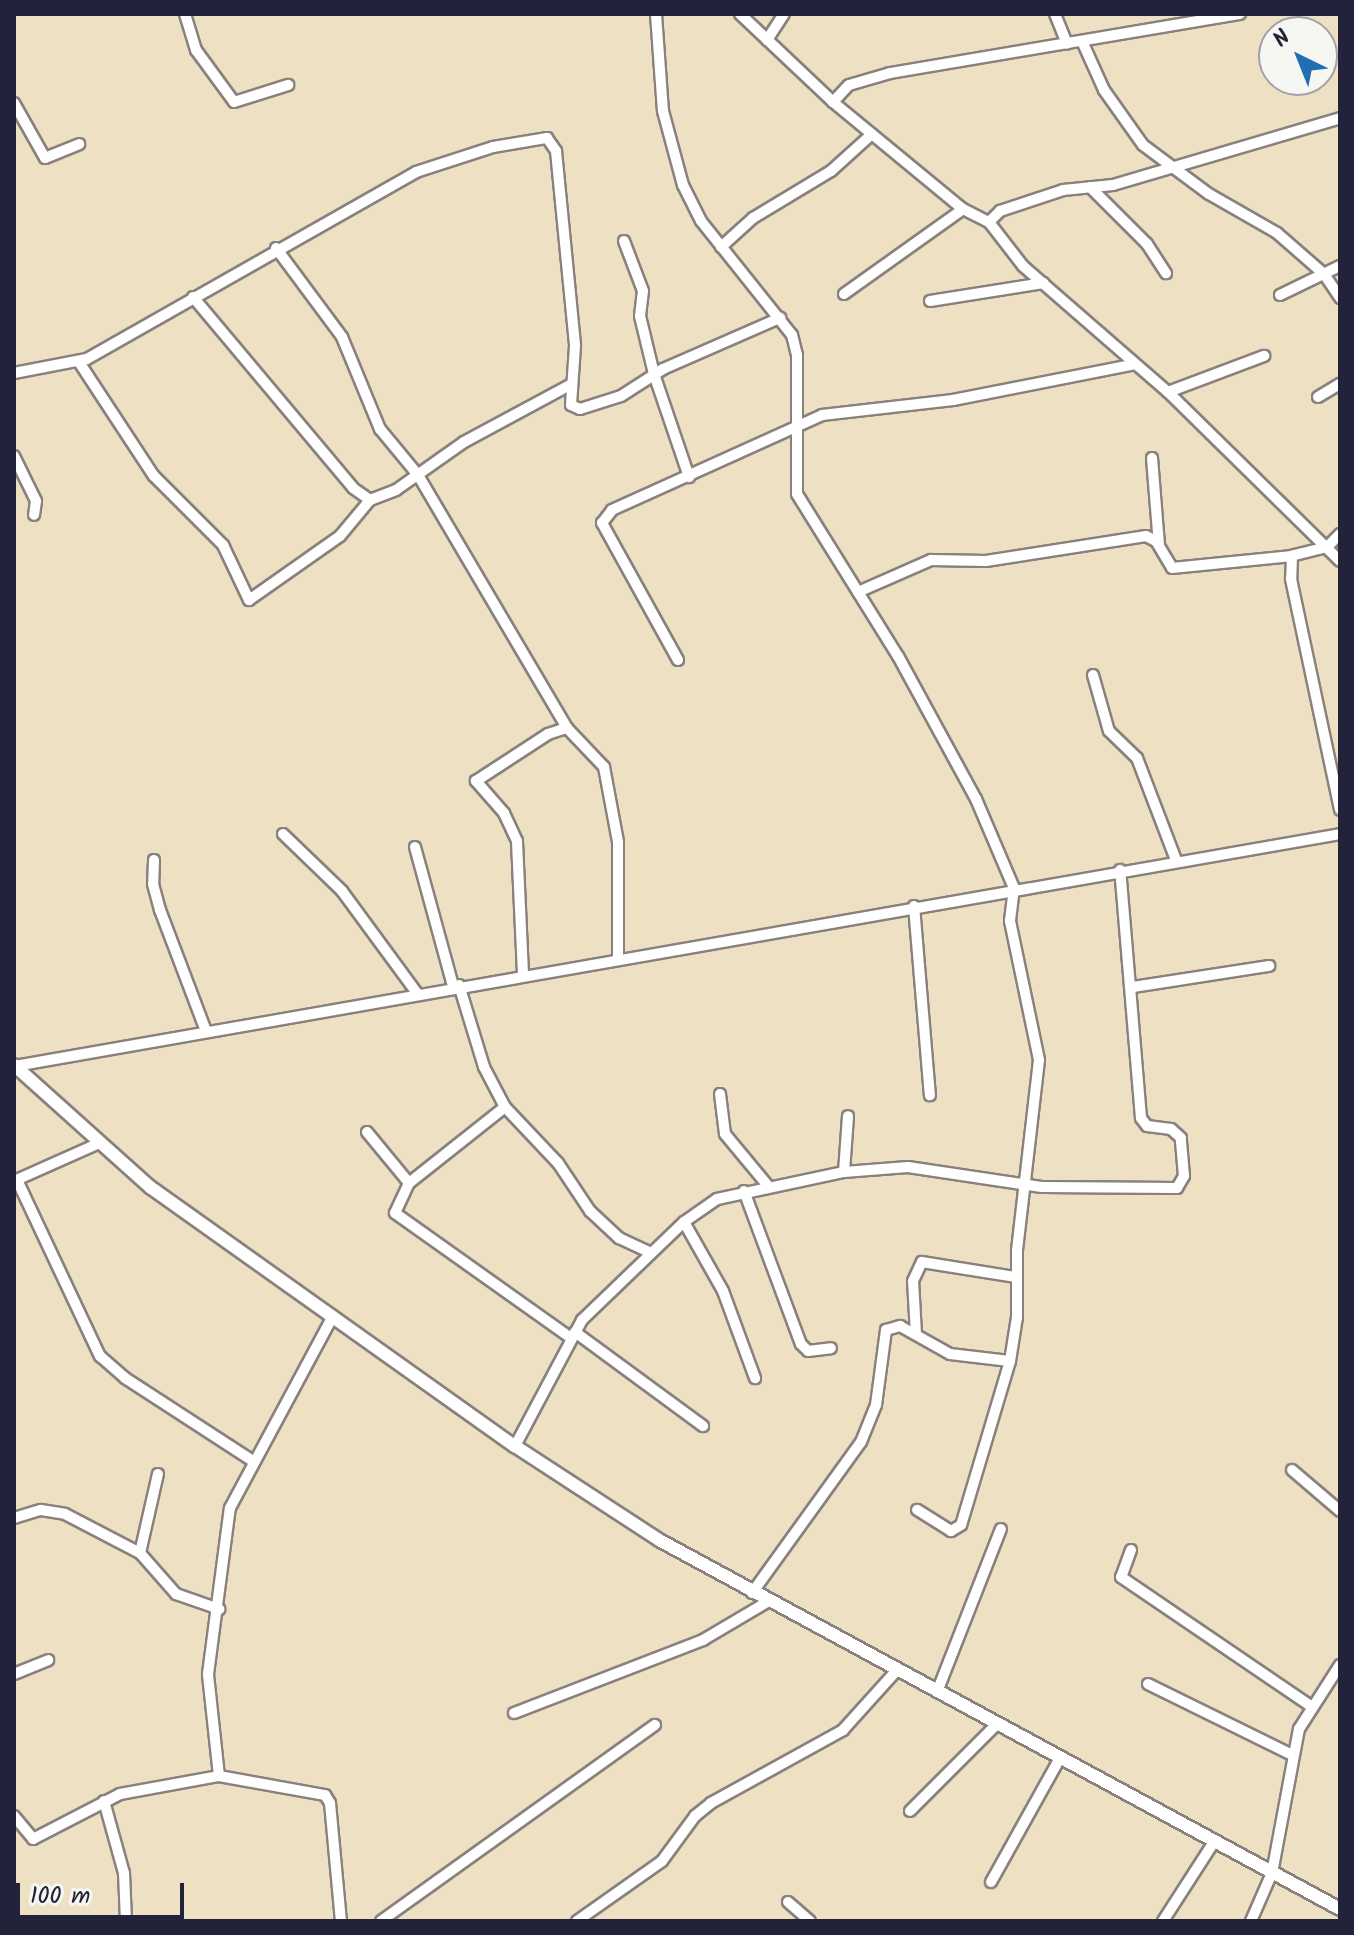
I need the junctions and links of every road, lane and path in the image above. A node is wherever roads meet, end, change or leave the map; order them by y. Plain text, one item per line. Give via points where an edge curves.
1 (185, 14) edge
2 (656, 14) edge
3 (740, 14) edge
4 (784, 14) edge
5 (1055, 14) edge
6 (1240, 14) edge
7 (767, 40) junction
8 (1082, 41) junction
9 (1067, 44) junction
10 (288, 85) dead end
11 (833, 102) junction
12 (14, 103) edge
13 (1340, 118) edge
14 (872, 134) junction
15 (79, 144) dead end
16 (1168, 166) junction
17 (1090, 187) junction
18 (963, 209) junction
19 (989, 222) junction
20 (624, 241) dead end
21 (721, 247) junction
22 (276, 248) junction
23 (1340, 266) edge
24 (1166, 273) dead end
25 (1324, 274) junction
26 (1044, 283) junction
27 (844, 294) dead end
28 (1280, 295) dead end
29 (193, 297) junction
30 (1340, 298) edge
31 (930, 301) dead end
32 (780, 318) junction
33 (1264, 356) dead end
34 (79, 362) junction
35 (1132, 365) junction
36 (14, 373) edge
37 (654, 374) junction
38 (1340, 384) edge
39 (570, 385) junction
40 (1168, 392) junction
41 (1318, 397) dead end
42 (798, 402) junction
43 (822, 415) junction
44 (797, 428) junction
45 (14, 456) edge
46 (1152, 458) dead end
47 (418, 475) junction
48 (689, 477) junction
49 (370, 500) junction
50 (34, 515) dead end
51 (1340, 534) edge
52 (1159, 545) junction
53 (1327, 547) junction
54 (1292, 556) junction
55 (1340, 561) edge
56 (858, 592) junction
57 (678, 660) dead end
58 (1093, 675) dead end
59 (567, 728) junction
60 (1340, 810) edge
61 (283, 834) dead end
62 (1340, 834) edge
63 (415, 847) dead end
64 (154, 860) dead end
65 (1176, 860) junction
66 (1120, 870) junction
67 (1014, 888) junction
68 (914, 906) junction
69 (618, 957) junction
70 (1269, 966) dead end
71 (523, 974) junction
72 (456, 986) junction
73 (1133, 987) junction
74 (417, 993) junction
75 (206, 1031) junction
76 (15, 1066) edge
77 (720, 1094) dead end
78 (930, 1095) dead end
79 (505, 1107) junction
80 (848, 1116) dead end
81 (367, 1132) dead end
82 (97, 1144) junction
83 (844, 1172) junction
84 (15, 1180) edge
85 (409, 1183) junction
86 (1028, 1184) junction
87 (769, 1187) junction
88 (744, 1191) junction
89 (684, 1222) junction
90 (651, 1253) junction
91 (1016, 1277) junction
92 (333, 1316) junction
93 (916, 1334) junction
94 (571, 1338) junction
95 (831, 1348) dead end
96 (1010, 1361) junction
97 (755, 1378) dead end
98 (703, 1426) dead end
99 (515, 1446) junction
100 (253, 1461) junction
101 (1292, 1470) dead end
102 (158, 1474) dead end
103 (917, 1510) dead end
104 (1340, 1511) edge
105 (14, 1518) edge
106 (1001, 1529) dead end
107 (1131, 1550) dead end
108 (140, 1553) junction
109 (752, 1593) junction
110 (769, 1601) junction
111 (219, 1609) junction
112 (48, 1660) dead end
113 (1340, 1665) edge
114 (897, 1670) junction
115 (14, 1674) edge
116 (1148, 1684) dead end
117 (937, 1692) junction
118 (1311, 1706) junction
119 (514, 1713) dead end
120 (997, 1724) junction
121 (655, 1725) dead end
122 (1290, 1754) junction
123 (1059, 1760) junction
124 (219, 1776) junction
125 (104, 1801) junction
126 (910, 1811) dead end
127 (14, 1816) edge
128 (1214, 1842) junction
129 (1272, 1873) junction
130 (991, 1882) dead end
131 (788, 1902) dead end
132 (1340, 1909) edge
133 (126, 1921) edge
134 (341, 1921) edge
135 (381, 1921) edge
136 (579, 1921) edge
137 (810, 1921) edge
138 (1163, 1921) edge
139 (1251, 1921) edge

1 - 10 street via 196,50 234,102
2 - 21 street via 672,150 701,221
3 - 7 street
4 - 7 street
5 - 9 street
6 - 8 street
7 - 11 street
8 - 9 street
8 - 16 street via 1118,112 1143,145
9 - 11 street via 890,73 849,85
11 - 14 street
12 - 15 street via 45,158
13 - 16 street
14 - 18 street
14 - 21 street via 831,171 753,218
16 - 17 street
16 - 25 street via 1277,233
17 - 19 street via 1016,205
17 - 24 street via 1147,244
18 - 19 street
18 - 27 street
19 - 26 street
20 - 37 street via 643,291 640,316
21 - 32 street
22 - 29 street
22 - 39 street via 442,162 493,147 550,140 556,151 575,346
22 - 47 street via 342,337 380,429
23 - 25 street
25 - 28 street
25 - 30 street
26 - 31 street
26 - 35 street
29 - 34 street
29 - 49 street via 353,488
32 - 37 street
32 - 42 street via 797,355
33 - 40 street
34 - 36 street
34 - 49 street via 154,476 223,545 249,600 340,536
35 - 40 street
35 - 43 street via 953,400
37 - 39 street via 621,396 580,409 570,403
37 - 48 street
38 - 41 street
39 - 47 street via 464,442
40 - 53 street
42 - 43 street
42 - 44 street
43 - 44 street
44 - 48 street
44 - 56 street via 797,494
45 - 50 street via 36,501
46 - 52 street
47 - 49 street
47 - 59 street
48 - 57 street via 612,510 602,523
51 - 53 street
52 - 54 street via 1172,568
52 - 56 street via 1146,536 986,561 931,560
53 - 54 street
53 - 55 street
54 - 60 street via 1294,602
56 - 67 street via 976,799
58 - 65 street via 1109,731 1137,758
59 - 69 street via 591,748 611,784 618,842
59 - 71 street via 548,734 476,781 504,813 517,841
61 - 74 street via 342,891
62 - 65 street
63 - 72 street
64 - 75 street via 160,910
65 - 66 street
66 - 67 street
66 - 73 street
67 - 68 street
67 - 86 street via 1010,921 1039,1060
68 - 69 street
68 - 78 street
69 - 71 street
70 - 73 street
71 - 72 street
72 - 74 street
72 - 79 street via 484,1067
73 - 86 street via 1141,1118 1147,1126 1171,1129 1181,1138 1182,1183 1169,1190
74 - 75 street
75 - 76 street
76 - 82 street
77 - 87 street via 725,1134
79 - 85 street
79 - 90 street via 558,1163 597,1218 619,1238
80 - 83 street
81 - 85 street
82 - 84 street
82 - 92 street
83 - 86 street via 908,1167
83 - 87 street
84 - 100 street via 100,1356
85 - 94 street via 395,1208 399,1216
86 - 91 street
87 - 88 street
88 - 89 street via 717,1199
88 - 95 street via 801,1344 808,1351
89 - 90 street
89 - 97 street via 723,1291
90 - 94 street
91 - 93 street via 922,1262 913,1281
91 - 96 street via 1019,1300
92 - 99 street
92 - 100 street
93 - 96 street via 950,1354
93 - 109 street via 900,1326 886,1330 876,1405 861,1442
94 - 98 street
94 - 99 street
96 - 103 street via 961,1525 946,1530
99 - 109 street
100 - 111 street via 230,1508
101 - 104 street
102 - 108 street
105 - 108 street via 50,1509
106 - 117 street
107 - 118 street via 1121,1577
108 - 111 street via 176,1594
109 - 110 street
110 - 114 street
110 - 119 street via 703,1640
111 - 124 street via 208,1674
112 - 115 street
113 - 118 street
114 - 117 street
114 - 136 street via 843,1730 711,1803 662,1861
116 - 122 street
117 - 120 street
118 - 122 street
120 - 123 street
120 - 126 street
121 - 135 street
122 - 129 street
123 - 128 street
123 - 130 street
124 - 125 street via 154,1784
124 - 134 street via 329,1798
125 - 127 street via 33,1839 25,1836
125 - 133 street via 124,1873
128 - 129 street
128 - 138 street
129 - 132 street
129 - 139 street
131 - 137 street

